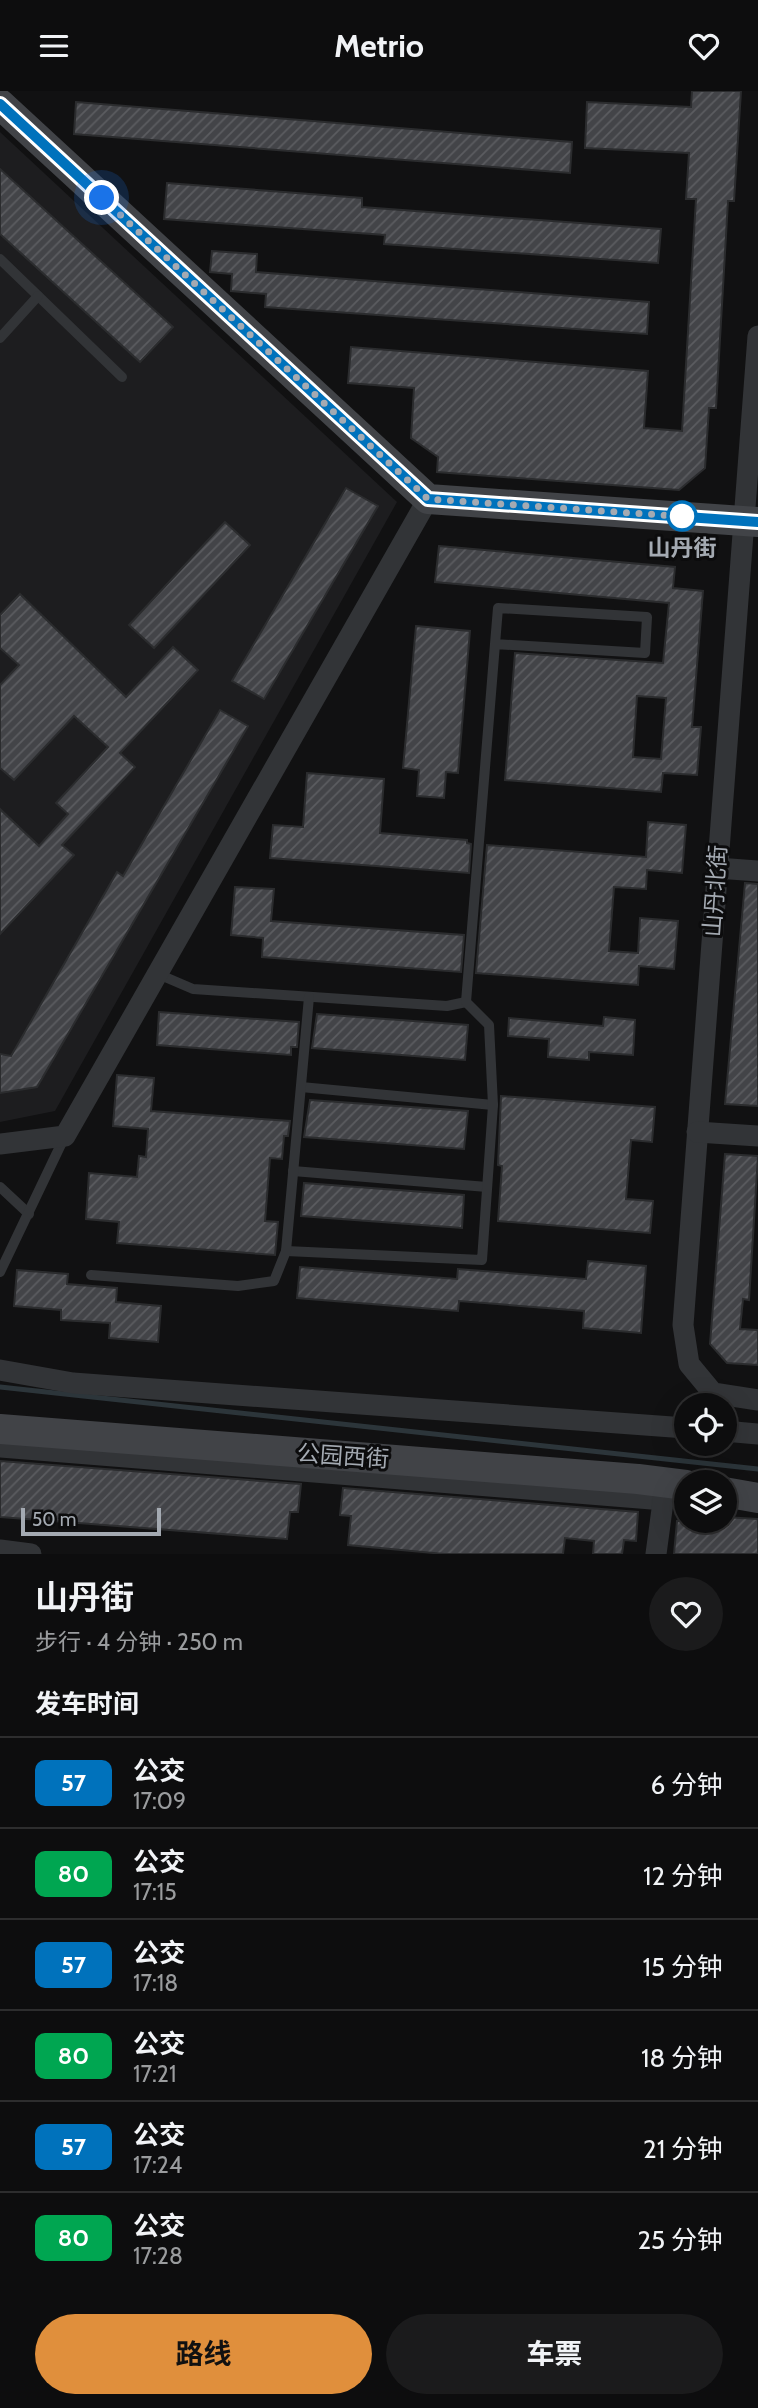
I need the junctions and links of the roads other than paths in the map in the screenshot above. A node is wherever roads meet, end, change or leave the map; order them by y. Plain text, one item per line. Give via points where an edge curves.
1 (0, 104) edge
2 (0, 259) edge
3 (38, 296) junction
4 (758, 336) edge
5 (0, 338) edge
6 (122, 377) dead end
7 (428, 499) junction
8 (750, 521) edge
9 (495, 644) junction
10 (717, 868) junction
11 (758, 871) edge
12 (158, 974) junction
13 (309, 997) junction
14 (466, 1002) junction
15 (301, 1087) junction
16 (493, 1105) junction
17 (697, 1132) junction
18 (65, 1136) junction
19 (758, 1136) edge
20 (0, 1144) edge
21 (293, 1171) junction
22 (0, 1187) edge
23 (487, 1188) junction
24 (29, 1214) junction
25 (286, 1251) junction
26 (0, 1272) edge
27 (91, 1275) dead end
28 (0, 1370) edge
29 (758, 1400) edge
30 (674, 1427) edge
31 (0, 1429) edge
32 (737, 1432) edge
33 (758, 1434) edge
34 (0, 1447) edge
35 (672, 1489) edge
36 (737, 1494) edge
37 (758, 1498) edge
38 (0, 1550) edge
39 (31, 1554) edge
40 (656, 1554) edge

1 - 7 street
2 - 3 lane
3 - 5 lane
3 - 6 lane
4 - 8 street, 山丹北街
7 - 8 street
7 - 12 street
8 - 10 street, 山丹北街
9 - 9 lane via 498,608 647,617 645,653
9 - 14 lane
10 - 11 street
10 - 17 street, 山丹北街
12 - 13 lane via 193,989
12 - 18 street
13 - 14 lane via 447,1006
13 - 15 lane
14 - 16 lane via 489,1025
15 - 16 lane
15 - 21 lane
16 - 23 lane
17 - 19 street
17 - 29 street, 山丹北街 via 683,1325 689,1364 713,1393
18 - 20 street
18 - 24 lane
21 - 23 lane
21 - 25 lane
22 - 24 lane
23 - 25 lane via 482,1260
24 - 26 lane
25 - 27 lane via 274,1281 238,1286
28 - 30 street via 73,1383
31 - 35 street, 公园西街
32 - 33 street
34 - 35 street
35 - 40 street
36 - 37 street
38 - 39 street

